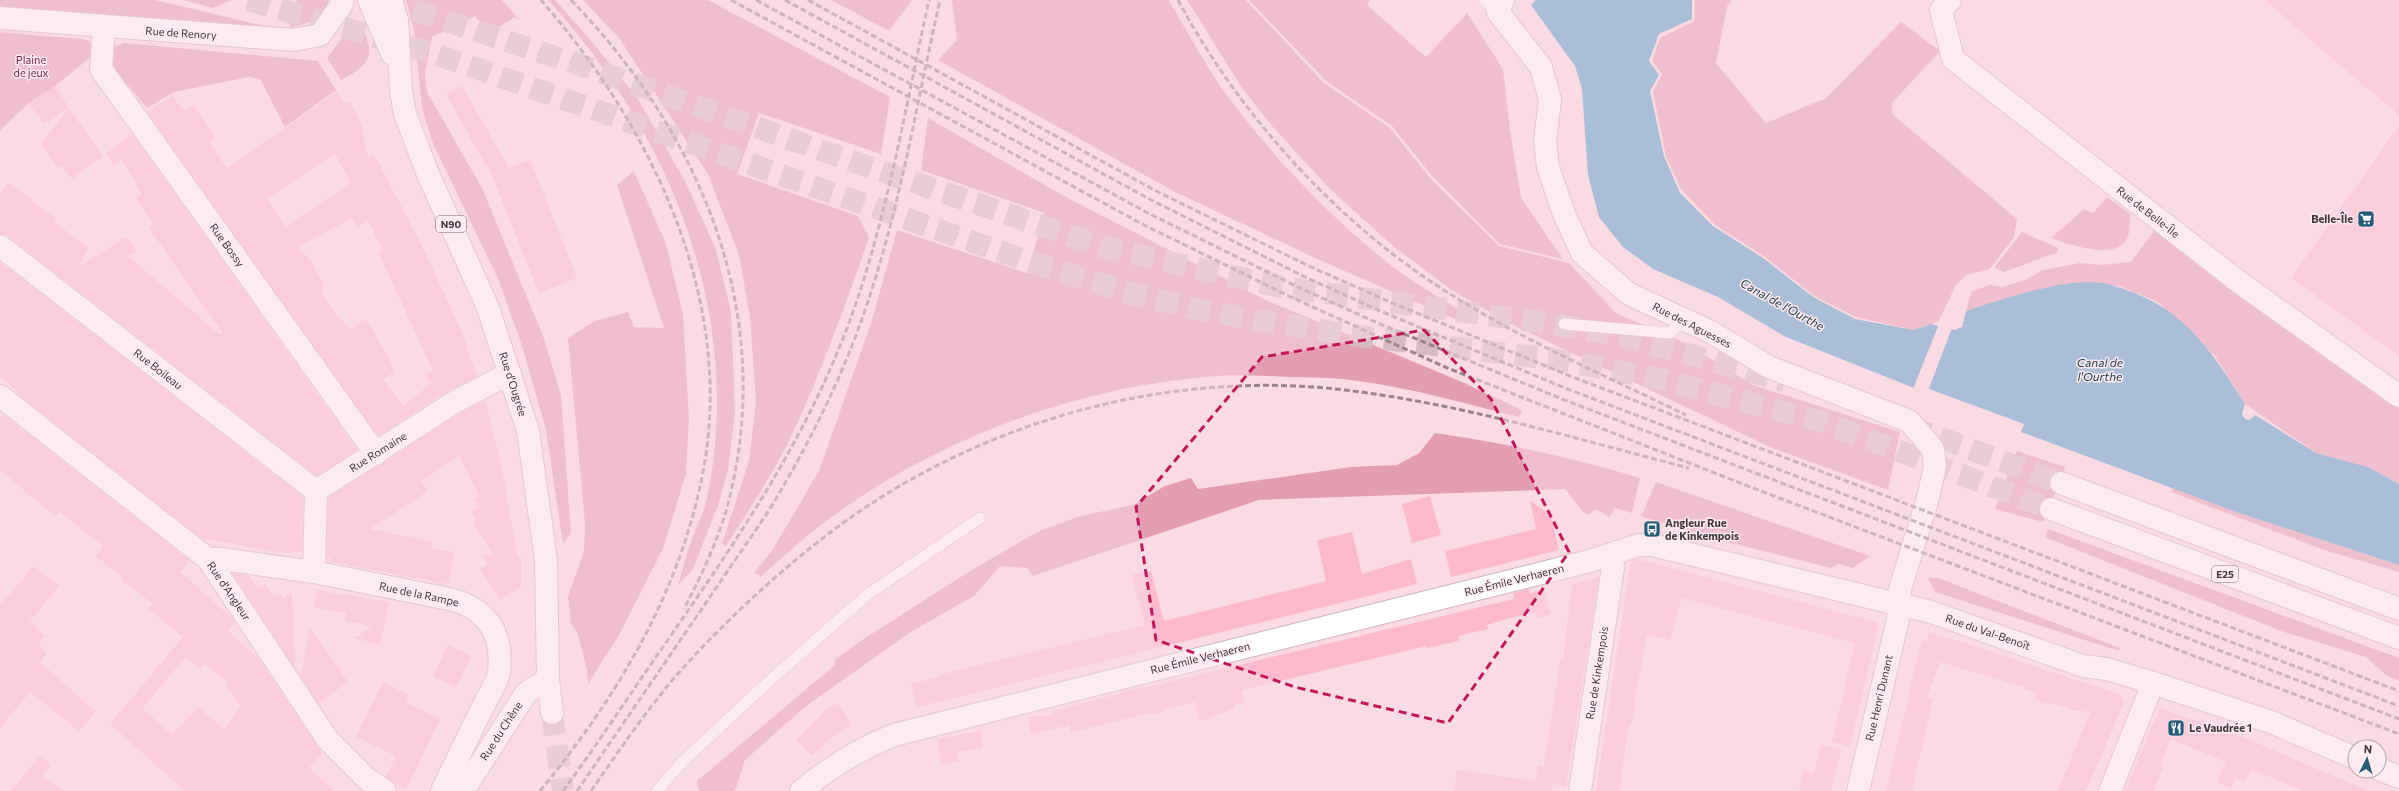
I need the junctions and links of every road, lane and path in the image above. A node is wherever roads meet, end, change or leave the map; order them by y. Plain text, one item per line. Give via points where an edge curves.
1 (342, 0) edge
2 (369, 0) edge
3 (390, 0) edge
4 (1950, 0) edge
5 (1495, 4) edge
6 (0, 18) edge
7 (104, 28) junction
8 (400, 74) junction
9 (0, 246) edge
10 (1685, 320) junction
11 (1564, 324) dead end
12 (510, 373) junction
13 (0, 396) edge
14 (2399, 396) edge
15 (376, 454) junction
16 (2061, 483) tunnel mouth
17 (316, 491) junction
18 (2052, 509) tunnel mouth
19 (980, 518) dead end
20 (1611, 554) junction
21 (208, 559) junction
22 (314, 572) junction
23 (1899, 605) junction
24 (2399, 609) edge
25 (2399, 638) edge
26 (548, 679) junction
27 (2153, 683) junction
28 (552, 712) tunnel mouth
29 (2347, 755) edge
30 (2387, 772) edge
31 (2399, 777) edge
32 (385, 791) edge
33 (442, 791) edge
34 (463, 791) edge
35 (657, 791) edge
36 (801, 791) edge
37 (1580, 791) edge
38 (1858, 791) edge
39 (2110, 791) edge

1 - 7 main road, Rue de Renory via 342,4 320,35 294,40
2 - 8 main road, Rue d'Ougrée / N90
3 - 8 main road, Rue d'Ougrée / N90 via 397,20
4 - 14 main road, Rue de Belle-Île via 1941,10 1953,59 2239,282
5 - 10 main road, Rue des Aguesses via 1540,67 1550,100 1545,141 1548,167 1564,214 1582,253 1629,294
6 - 7 main road, Rue de Renory
7 - 15 main road, Rue Bossy via 102,69
8 - 12 main road, Rue d'Ougrée / N90 via 405,114 414,140 488,308
9 - 17 main road, Rue Boileau
10 - 11 lane via 1670,333
10 - 23 main road, Rue des Aguesses via 1711,332 1769,367 1909,422 1933,449 1935,466 1928,498 1900,589
12 - 15 main road, Rue Romaine via 453,404
12 - 26 main road, Rue d'Ougrée / N90 via 528,431 538,495 546,560
13 - 21 main road, Rue d'Angleur
15 - 17 main road, Rue Romaine
16 - 24 main road, E25
17 - 22 main road
18 - 25 main road, E25
19 - 35 lane via 867,595 683,761
20 - 23 main road, Rue du Val-Benoît via 1652,545
20 - 36 main road, Rue Émile Verhaeren via 894,735 868,745 837,762
20 - 37 main road, Rue de Kinkempois via 1613,567
21 - 22 main road, Rue de la Rampe
21 - 32 main road, Rue d'Angleur via 328,740 367,779
22 - 33 main road, Rue de la Rampe via 470,605 485,617 493,629 497,640 499,674
23 - 27 main road, Rue du Val-Benoît via 1931,612 2083,666 2107,669
23 - 38 main road, Rue Henri Dunant via 1898,619
26 - 28 main road, Rue d'Ougrée / N90
26 - 34 main road, Rue du Chêne via 526,693
27 - 29 main road, Rue du Val-Benoît via 2271,722
27 - 39 main road
30 - 31 main road

